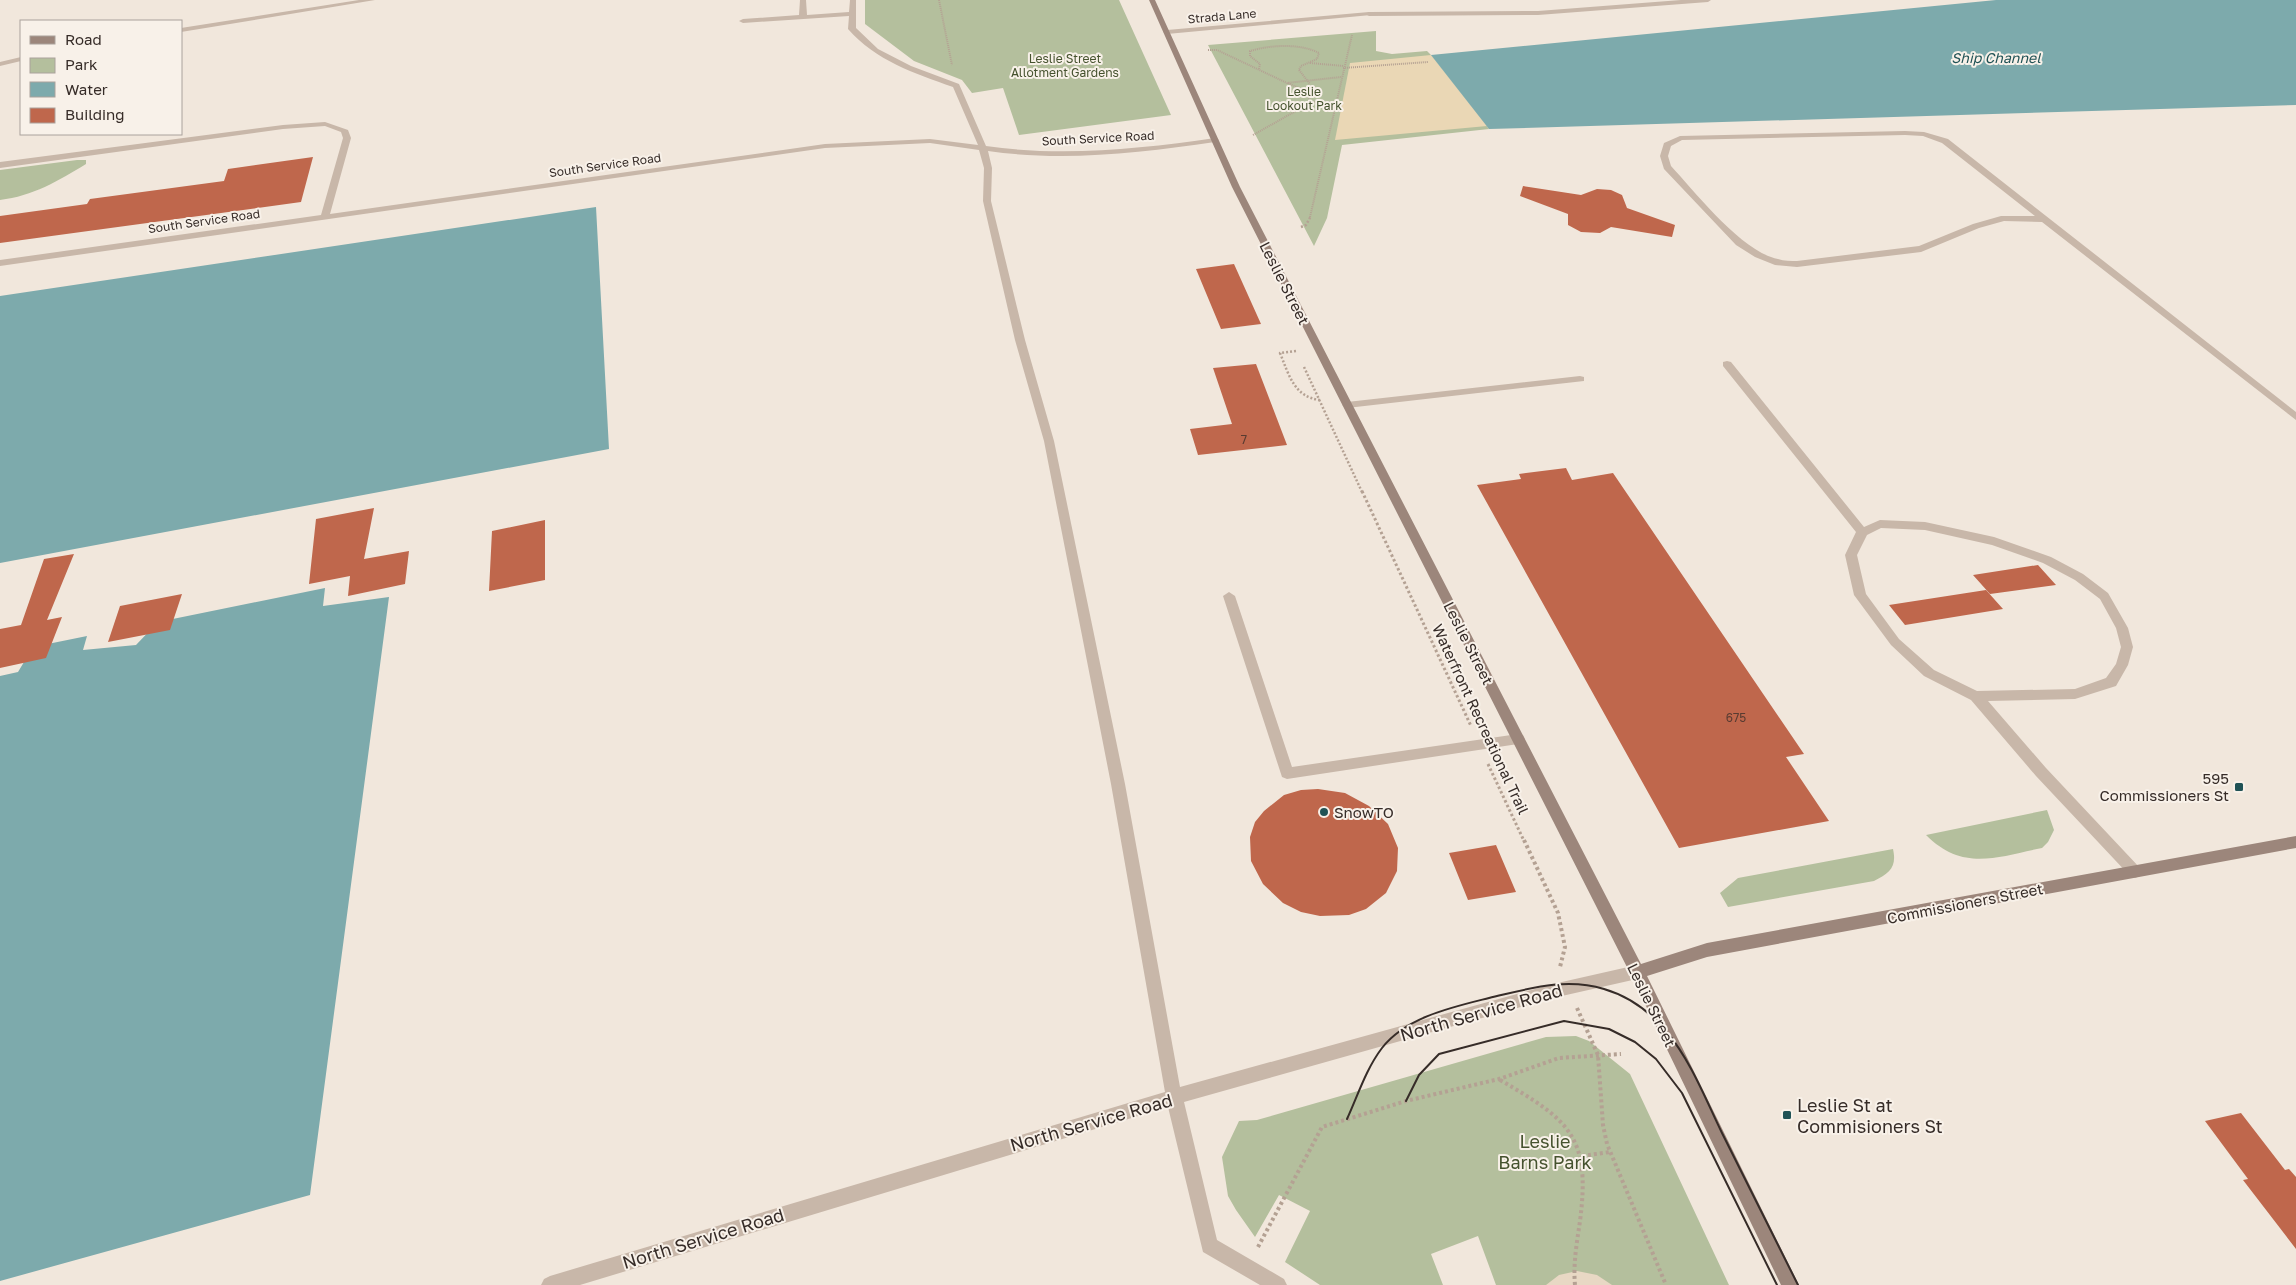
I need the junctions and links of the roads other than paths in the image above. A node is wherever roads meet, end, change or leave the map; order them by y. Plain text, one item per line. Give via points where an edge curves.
1 (372, 0) edge
2 (803, 0) edge
3 (853, 0) edge
4 (1152, 0) edge
5 (1708, 0) edge
6 (852, 14) junction
7 (803, 17) junction
8 (743, 21) dead end
9 (182, 30) edge
10 (1167, 32) junction
11 (20, 59) edge
12 (0, 64) edge
13 (1215, 140) junction
14 (983, 148) junction
15 (0, 165) edge
16 (325, 217) junction
17 (2046, 219) junction
18 (0, 263) edge
19 (1727, 364) dead end
20 (1580, 378) dead end
21 (1347, 404) junction
22 (2296, 417) edge
23 (1862, 532) junction
24 (1229, 596) dead end
25 (1976, 696) junction
26 (1518, 739) junction
27 (2296, 842) edge
28 (2135, 872) junction
29 (1636, 972) junction
30 (1174, 1097) junction
31 (550, 1285) edge
32 (1278, 1285) edge
33 (1790, 1285) edge

1 - 9 street
2 - 7 street
3 - 6 street
4 - 10 street, Leslie Street
5 - 10 street, Strada Lane via 1538,13 1369,14
6 - 7 street
6 - 14 street via 852,29 875,51 908,68 956,86
7 - 8 street
10 - 13 street, Leslie Street
11 - 12 street
13 - 14 street, South Service Road via 1154,149 1092,153 1049,154
13 - 21 street, Leslie Street
14 - 16 street, South Service Road via 930,141 825,146
14 - 30 street via 988,168 987,201 1020,340 1049,441 1118,784
15 - 16 street via 324,124 344,130 347,138
16 - 18 street, South Service Road
17 - 17 street via 1946,141 1924,134 1680,138 1667,145 1664,156 1667,167 1739,243 1775,262 1797,264 1921,249 2004,218
17 - 22 street
19 - 23 street
20 - 21 street
21 - 26 street, Leslie Street
23 - 25 street via 1851,555 1860,595 1895,642 1929,673
23 - 25 street via 1880,524 1925,526 1994,541 2047,560 2079,577 2104,596 2122,628 2127,646 2122,665 2111,682 2074,694
24 - 26 street via 1288,773
25 - 28 street
26 - 29 street, Leslie Street
27 - 28 street, Commissioners Street
28 - 29 street, Commissioners Street via 1707,950
29 - 30 street, North Service Road
29 - 33 street, Leslie Street
30 - 31 street, North Service Road
30 - 32 street via 1209,1246

